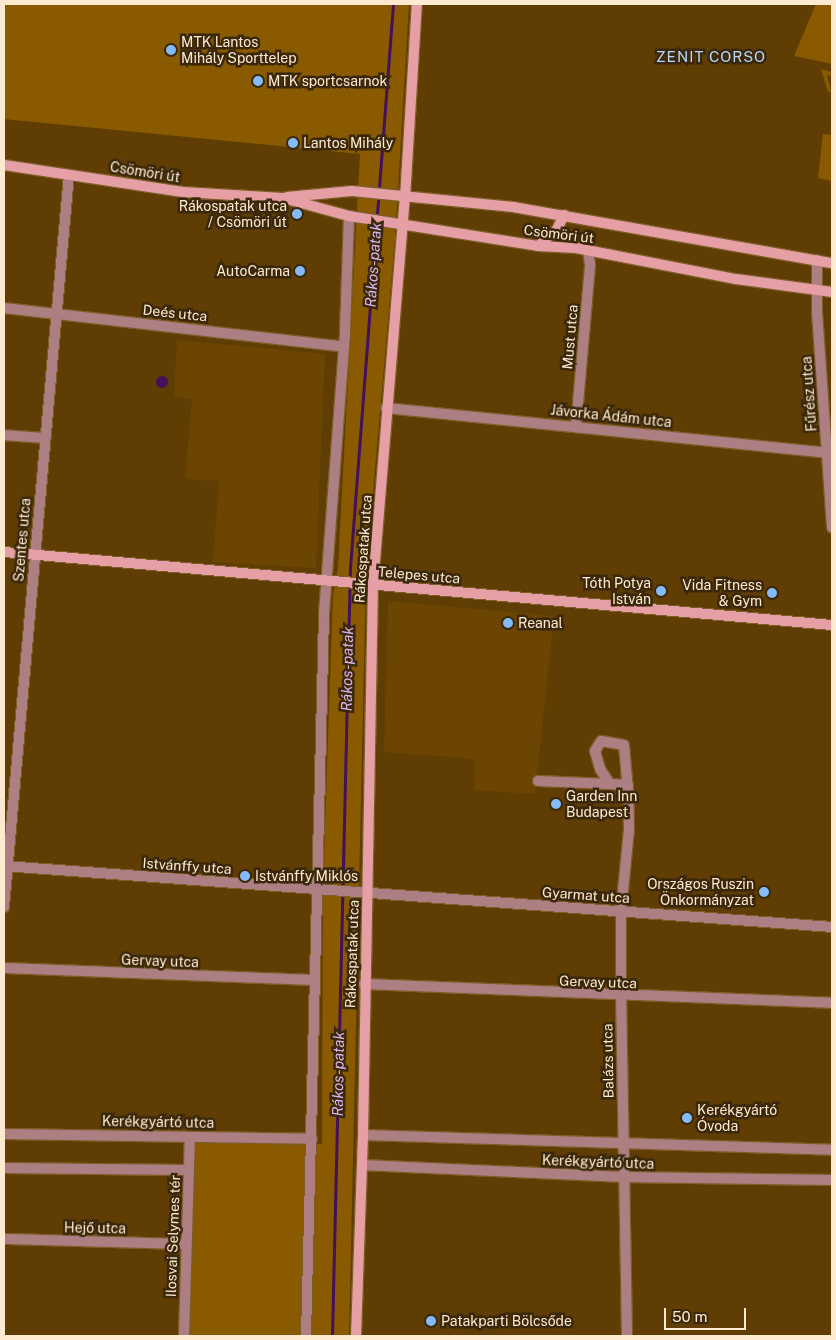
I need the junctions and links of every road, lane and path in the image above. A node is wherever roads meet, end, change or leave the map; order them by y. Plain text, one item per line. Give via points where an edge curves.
1 (417, 4) edge
2 (4, 165) edge
3 (69, 175) junction
4 (283, 198) junction
5 (405, 198) junction
6 (564, 215) junction
7 (349, 216) junction
8 (398, 223) junction
9 (538, 246) junction
10 (567, 247) junction
11 (588, 250) junction
12 (817, 260) junction
13 (832, 262) edge
14 (816, 290) junction
15 (832, 292) edge
16 (4, 308) edge
17 (57, 314) junction
18 (344, 347) junction
19 (386, 408) junction
20 (576, 426) junction
21 (4, 434) edge
22 (45, 438) junction
23 (830, 453) edge
24 (832, 527) edge
25 (4, 552) edge
26 (35, 555) junction
27 (331, 581) junction
28 (373, 585) junction
29 (832, 625) edge
30 (538, 781) dead end
31 (610, 784) junction
32 (628, 785) junction
33 (6, 866) edge
34 (318, 889) junction
35 (368, 894) junction
36 (4, 907) edge
37 (621, 911) junction
38 (832, 927) edge
39 (4, 968) edge
40 (315, 980) junction
41 (364, 984) junction
42 (621, 997) junction
43 (832, 1003) edge
44 (4, 1134) edge
45 (363, 1136) junction
46 (190, 1137) junction
47 (312, 1139) junction
48 (623, 1144) junction
49 (832, 1150) edge
50 (362, 1165) junction
51 (4, 1168) edge
52 (188, 1170) junction
53 (624, 1177) junction
54 (832, 1180) edge
55 (4, 1239) edge
56 (186, 1244) junction
57 (184, 1336) edge
58 (306, 1336) edge
59 (356, 1336) edge
60 (627, 1336) edge

1 - 5 street, Rákospatak utca
2 - 3 street, Csömöri út
3 - 4 street, Csömöri út via 183,192
3 - 17 street, Szentes utca
4 - 5 street, Csömöri út via 352,191
4 - 7 street, Csömöri út
5 - 6 street, Csömöri út via 423,196
5 - 8 street, Rákospatak utca
6 - 9 street via 556,230
6 - 10 street via 562,236
6 - 12 street, Csömöri út
7 - 8 street, Csömöri út
7 - 18 street
8 - 9 street, Csömöri út
8 - 19 street, Rákospatak utca
9 - 10 street, Csömöri út
10 - 11 street, Csömöri út
11 - 14 street, Csömöri út via 727,277
11 - 20 street, Must utca via 590,266
12 - 13 street, Csömöri út
12 - 14 street, Fűrész utca
14 - 15 street, Csömöri út
14 - 23 street, Fűrész utca
16 - 17 street, Deés utca
17 - 18 street, Deés utca
17 - 22 street, Szentes utca
18 - 27 street
19 - 20 street, Jávorka Ádám utca
19 - 28 street, Rákospatak utca
20 - 23 street, Jávorka Ádám utca
21 - 22 street
22 - 26 street, Szentes utca
23 - 24 street, Fűrész utca
25 - 26 street, Telepes utca
26 - 27 street, Telepes utca
26 - 33 street, Szentes utca
27 - 28 street, Telepes utca
27 - 34 street
28 - 29 street, Telepes utca
28 - 35 street, Rákospatak utca
30 - 31 street
31 - 32 street
31 - 32 street, Balázs utca via 595,760 595,750 601,741 624,745
32 - 37 street, Balázs utca via 629,830
33 - 34 street, Istvánffy utca
33 - 36 street, Szentes utca
34 - 35 street, Istvánffy utca
34 - 40 street
35 - 37 street, Gyarmat utca
35 - 41 street, Rákospatak utca
37 - 38 street, Gyarmat utca
37 - 42 street, Balázs utca
39 - 40 street, Gervay utca
40 - 47 street
41 - 42 street, Gervay utca
41 - 45 street, Rákospatak utca
42 - 43 street, Gervay utca
42 - 48 street, Balázs utca
44 - 46 street, Kerékgyártó utca
45 - 48 street, Kerékgyártó utca
45 - 50 street, Rákospatak utca
46 - 47 street, Kerékgyártó utca
46 - 52 street, Ilosvai Selymes tér
47 - 58 street
48 - 49 street, Kerékgyártó utca
48 - 53 street, Balázs utca
50 - 53 street, Kerékgyártó utca
50 - 59 street, Rákospatak utca
51 - 52 street
52 - 56 street, Ilosvai Selymes tér
53 - 54 street, Kerékgyártó utca
53 - 60 street, Balázs utca
55 - 56 street, Hejő utca
56 - 57 street, Ilosvai Selymes tér

